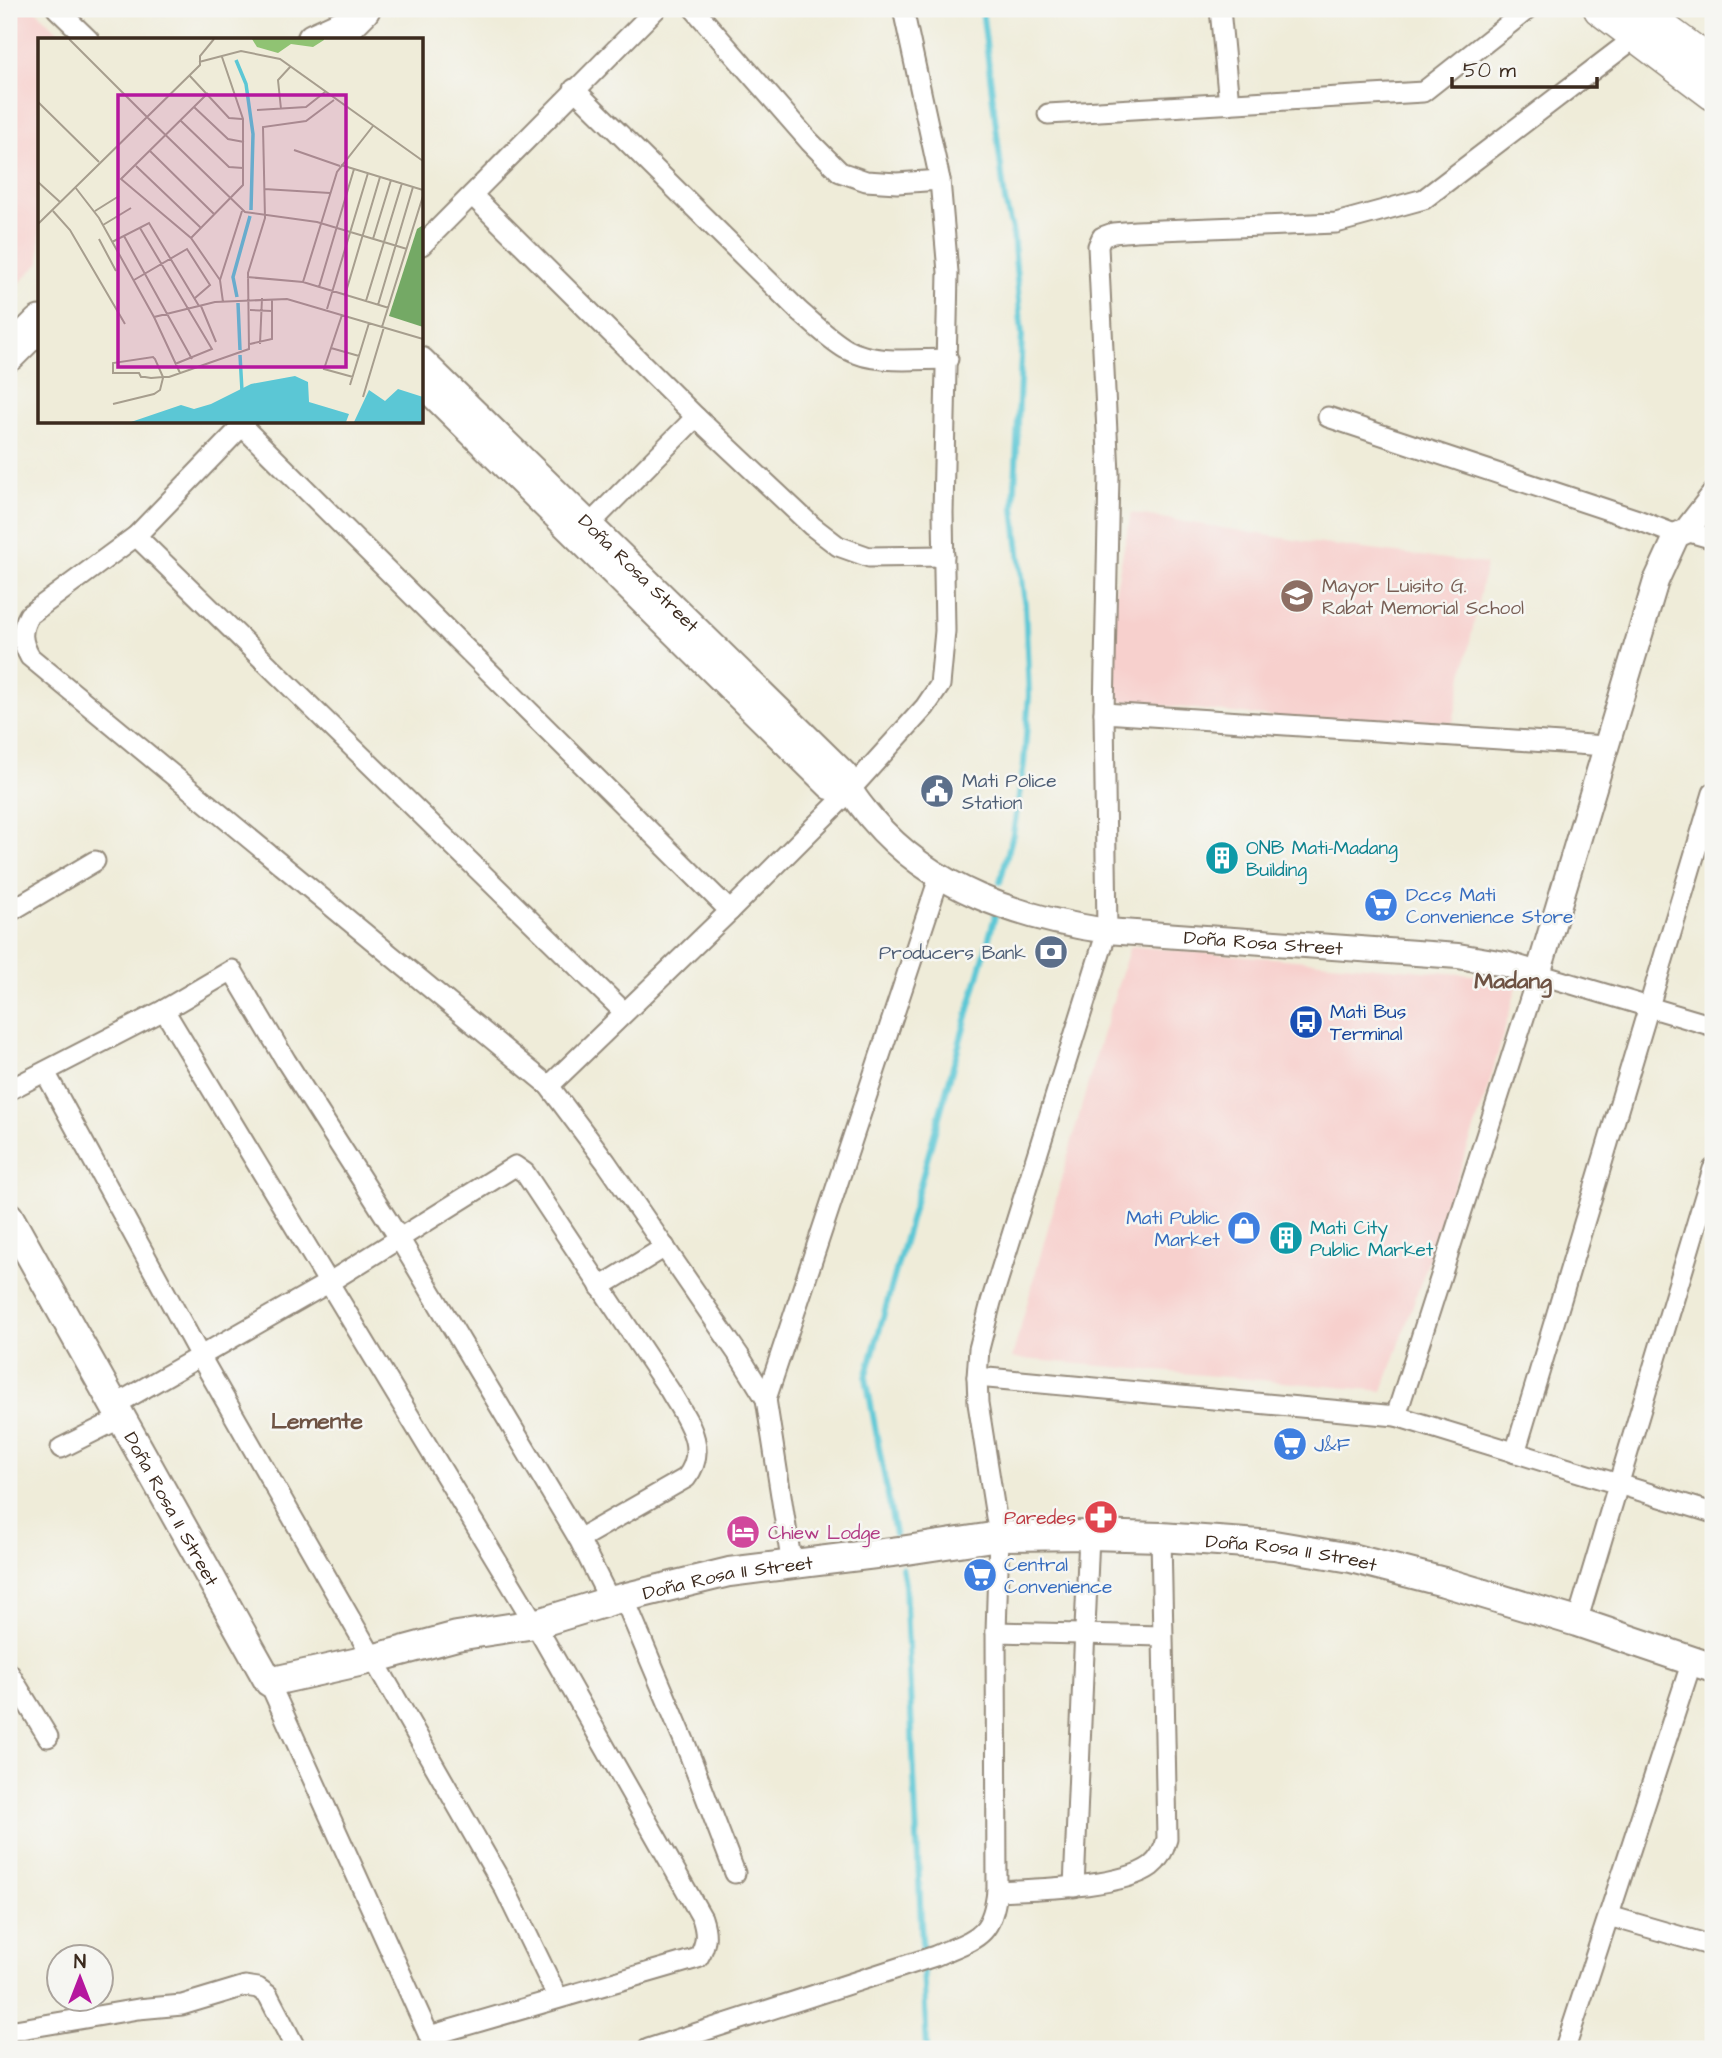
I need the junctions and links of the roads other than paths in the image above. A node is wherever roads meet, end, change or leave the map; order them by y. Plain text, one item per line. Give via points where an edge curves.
1 (57, 9) edge
2 (326, 9) edge
3 (363, 9) edge
4 (656, 9) edge
5 (694, 9) edge
6 (903, 9) edge
7 (1220, 9) edge
8 (1528, 9) edge
9 (1600, 9) edge
10 (1636, 23) edge
11 (87, 38) edge
12 (313, 38) edge
13 (317, 38) edge
14 (1713, 65) edge
15 (575, 89) junction
16 (1713, 94) edge
17 (1229, 104) junction
18 (1048, 114) dead end
19 (940, 180) junction
20 (472, 195) junction
21 (424, 243) edge
22 (38, 325) edge
23 (9, 354) edge
24 (948, 359) junction
25 (424, 361) edge
26 (424, 386) edge
27 (696, 417) junction
28 (1328, 417) dead end
29 (244, 424) edge
30 (1713, 496) edge
31 (584, 531) junction
32 (1681, 533) junction
33 (136, 536) junction
34 (1713, 539) edge
35 (944, 556) junction
36 (1104, 713) junction
37 (1606, 746) junction
38 (849, 791) junction
39 (1713, 793) edge
40 (95, 860) dead end
41 (939, 878) junction
42 (730, 911) junction
43 (9, 912) edge
44 (1107, 931) junction
45 (1538, 974) junction
46 (1648, 1007) junction
47 (164, 1010) junction
48 (624, 1012) junction
49 (1713, 1026) edge
50 (45, 1072) junction
51 (549, 1086) junction
52 (9, 1090) edge
53 (1713, 1169) edge
54 (9, 1217) edge
55 (399, 1238) junction
56 (665, 1247) junction
57 (328, 1283) junction
58 (600, 1287) junction
59 (200, 1356) junction
60 (977, 1377) junction
61 (766, 1399) junction
62 (118, 1411) junction
63 (1396, 1416) junction
64 (61, 1448) dead end
65 (1515, 1453) junction
66 (1618, 1484) junction
67 (1713, 1513) edge
68 (1089, 1535) junction
69 (999, 1536) junction
70 (1161, 1537) junction
71 (579, 1539) junction
72 (792, 1566) junction
73 (617, 1599) junction
74 (1577, 1622) junction
75 (535, 1624) junction
76 (996, 1632) junction
77 (1084, 1634) junction
78 (1162, 1636) junction
79 (372, 1658) junction
80 (1703, 1665) edge
81 (9, 1673) edge
82 (269, 1682) junction
83 (48, 1737) dead end
84 (735, 1873) dead end
85 (1074, 1887) junction
86 (997, 1891) junction
87 (1609, 1916) junction
88 (1713, 1946) edge
89 (558, 1998) junction
90 (9, 2031) edge
91 (432, 2042) edge
92 (296, 2049) edge
93 (648, 2049) edge
94 (1565, 2049) edge

1 - 11 street
2 - 12 highway
3 - 13 highway via 347,25
4 - 15 street
5 - 19 street via 840,172 866,181
6 - 19 street
7 - 17 street
8 - 17 street via 1423,92
9 - 10 main road
10 - 14 main road
10 - 16 main road
10 - 36 street via 1424,199 1336,223 1136,231 1102,237 1098,246 1109,474
15 - 20 street
15 - 24 street via 830,338 870,358
17 - 18 street
19 - 24 street via 948,272
20 - 21 street
20 - 27 street
22 - 23 highway
24 - 35 street
25 - 31 street, Doña Rosa Street
26 - 31 street, Doña Rosa Street
27 - 31 street
27 - 35 street via 838,546 869,557
28 - 32 street
29 - 33 street
29 - 42 street
30 - 32 street
31 - 38 street, Doña Rosa Street via 845,774
32 - 34 street
32 - 37 street via 1657,581
33 - 48 street
33 - 51 street via 29,615 21,635 30,657
35 - 38 street via 940,685
36 - 37 street
36 - 44 street
37 - 45 street
38 - 41 street, Doña Rosa Street via 897,845
38 - 42 street
39 - 46 street
40 - 43 street
41 - 44 street, Doña Rosa Street via 996,904
41 - 61 street
42 - 48 street
44 - 45 street, Doña Rosa Street via 1458,956
44 - 60 street via 990,1302
45 - 46 street, Doña Rosa Street
45 - 63 street
46 - 49 street, Doña Rosa Street
46 - 65 street
47 - 50 street
47 - 55 street via 232,970
47 - 57 street
48 - 51 street
50 - 52 street
50 - 59 street
51 - 56 street
53 - 66 street
54 - 62 main road, Doña Rosa II Street
55 - 57 street
55 - 58 street via 516,1166
55 - 71 street
56 - 58 street
56 - 61 street
57 - 59 street
57 - 75 street
58 - 71 street via 688,1422 698,1455 686,1478
59 - 62 street
59 - 79 street
60 - 63 street
60 - 69 street
61 - 72 street
62 - 64 street
62 - 82 main road, Doña Rosa II Street
63 - 65 street
65 - 66 street
66 - 67 street
66 - 74 street
68 - 69 main road, Doña Rosa II Street
68 - 70 main road, Doña Rosa II Street
68 - 77 street
69 - 72 main road, Doña Rosa II Street
69 - 76 street
70 - 74 main road, Doña Rosa II Street via 1274,1545 1351,1558
70 - 78 street
71 - 73 street
72 - 73 main road, Doña Rosa II Street via 729,1572
73 - 75 main road, Doña Rosa II Street
73 - 84 street via 685,1743
74 - 80 main road, Doña Rosa II Street
75 - 79 main road, Doña Rosa II Street via 457,1636
75 - 89 street via 706,1929 698,1958
76 - 77 street
76 - 86 street
77 - 78 street
77 - 85 street
78 - 85 street via 1167,1839 1163,1853 1143,1871
79 - 82 main road, Doña Rosa II Street
79 - 89 street via 506,1889
80 - 87 street
81 - 83 street
82 - 91 street
85 - 86 street
86 - 93 street via 990,1924 967,1942
87 - 88 street
87 - 94 street
89 - 91 street
90 - 92 street via 182,2005 245,1986 258,1987 268,1995

